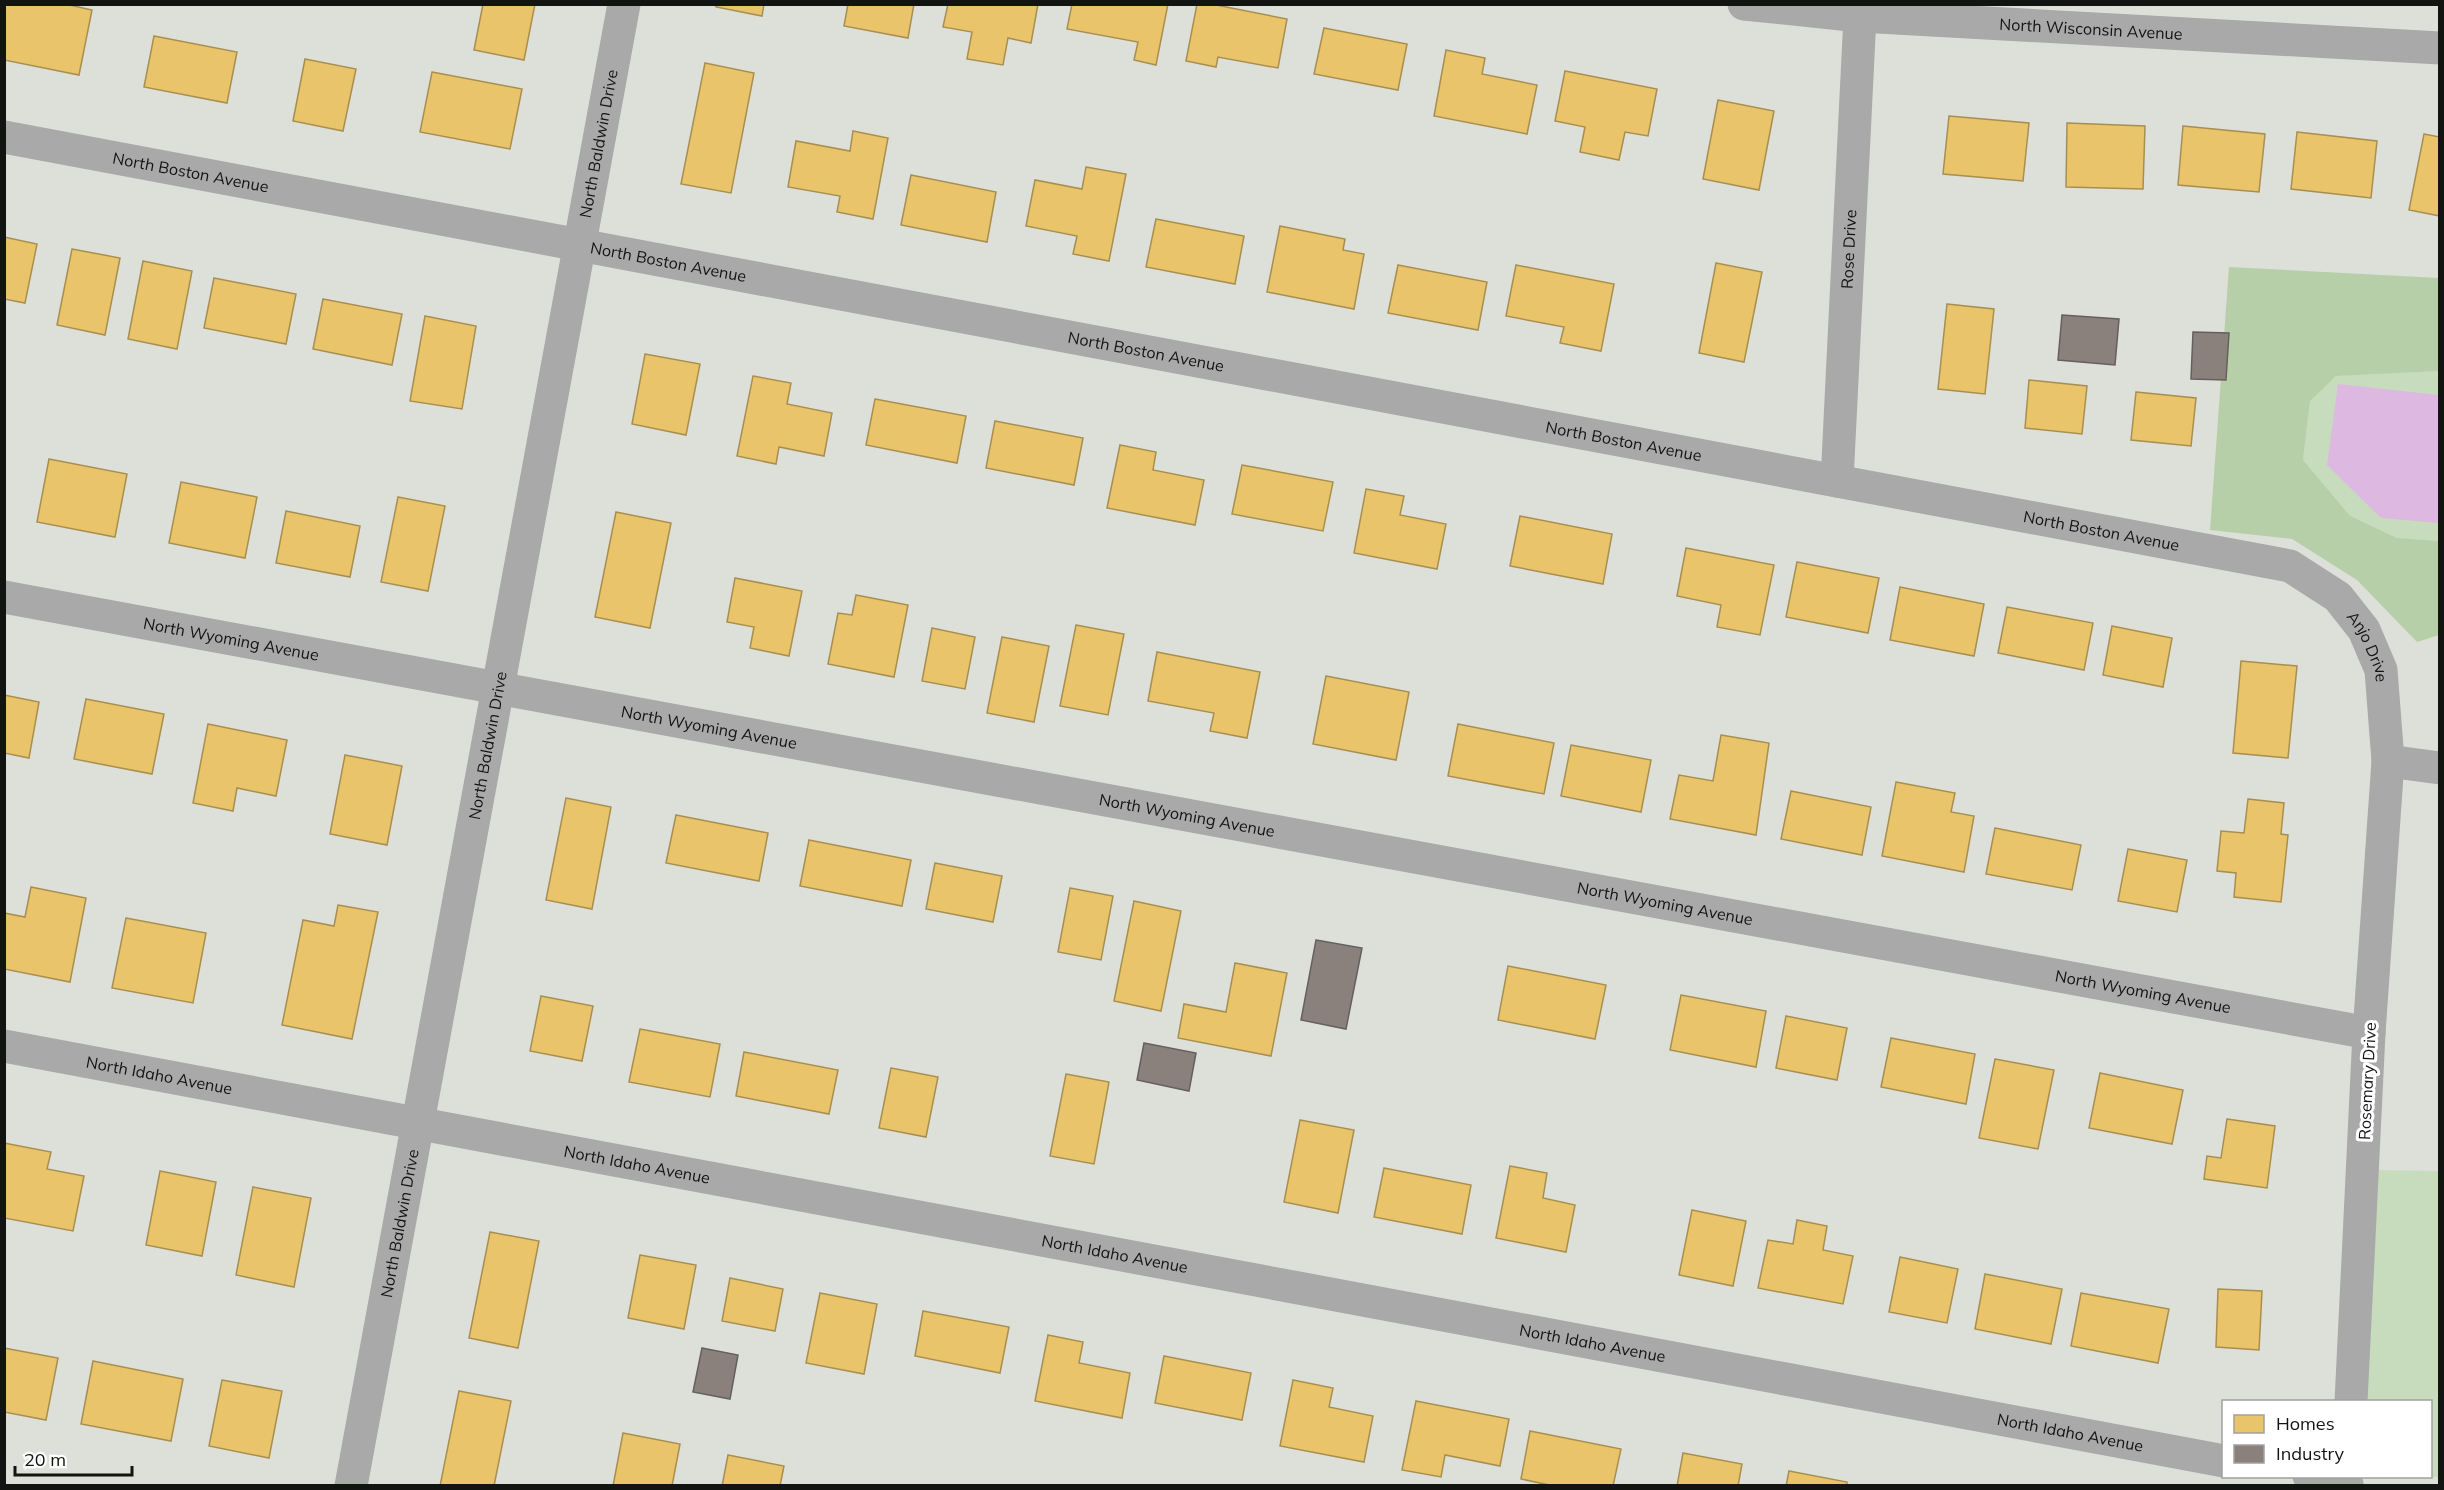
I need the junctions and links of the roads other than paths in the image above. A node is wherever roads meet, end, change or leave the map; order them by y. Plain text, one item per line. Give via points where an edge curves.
1 (624, 4) edge
2 (1744, 4) edge
3 (1860, 16) junction
4 (2152, 18) edge
5 (2439, 48) edge
6 (4, 137) edge
7 (580, 245) junction
8 (1837, 481) junction
9 (2290, 566) joint
10 (4, 597) edge
11 (498, 687) junction
12 (2388, 761) junction
13 (2439, 768) edge
14 (2369, 1033) junction
15 (4, 1046) edge
16 (418, 1123) junction
17 (2351, 1400) edge
18 (2222, 1461) edge
19 (2322, 1478) edge
20 (2348, 1482) edge
21 (351, 1485) edge

1 - 7 street, North Baldwin Drive
2 - 3 street, North Wisconsin Avenue
3 - 4 street, North Wisconsin Avenue
3 - 8 street, Rose Drive
4 - 5 street, North Wisconsin Avenue
6 - 7 street, North Boston Avenue
7 - 8 street, North Boston Avenue
7 - 11 street, North Baldwin Drive
8 - 9 street, North Boston Avenue
9 - 12 street, Anjo Drive via 2338,597 2364,630 2381,670
10 - 11 street, North Wyoming Avenue
11 - 14 street, North Wyoming Avenue
11 - 16 street, North Baldwin Drive
12 - 13 street
12 - 14 street, Rosemary Drive
14 - 17 street, Rosemary Drive
15 - 16 street, North Idaho Avenue
16 - 18 street, North Idaho Avenue
16 - 21 street, North Baldwin Drive
19 - 20 street

